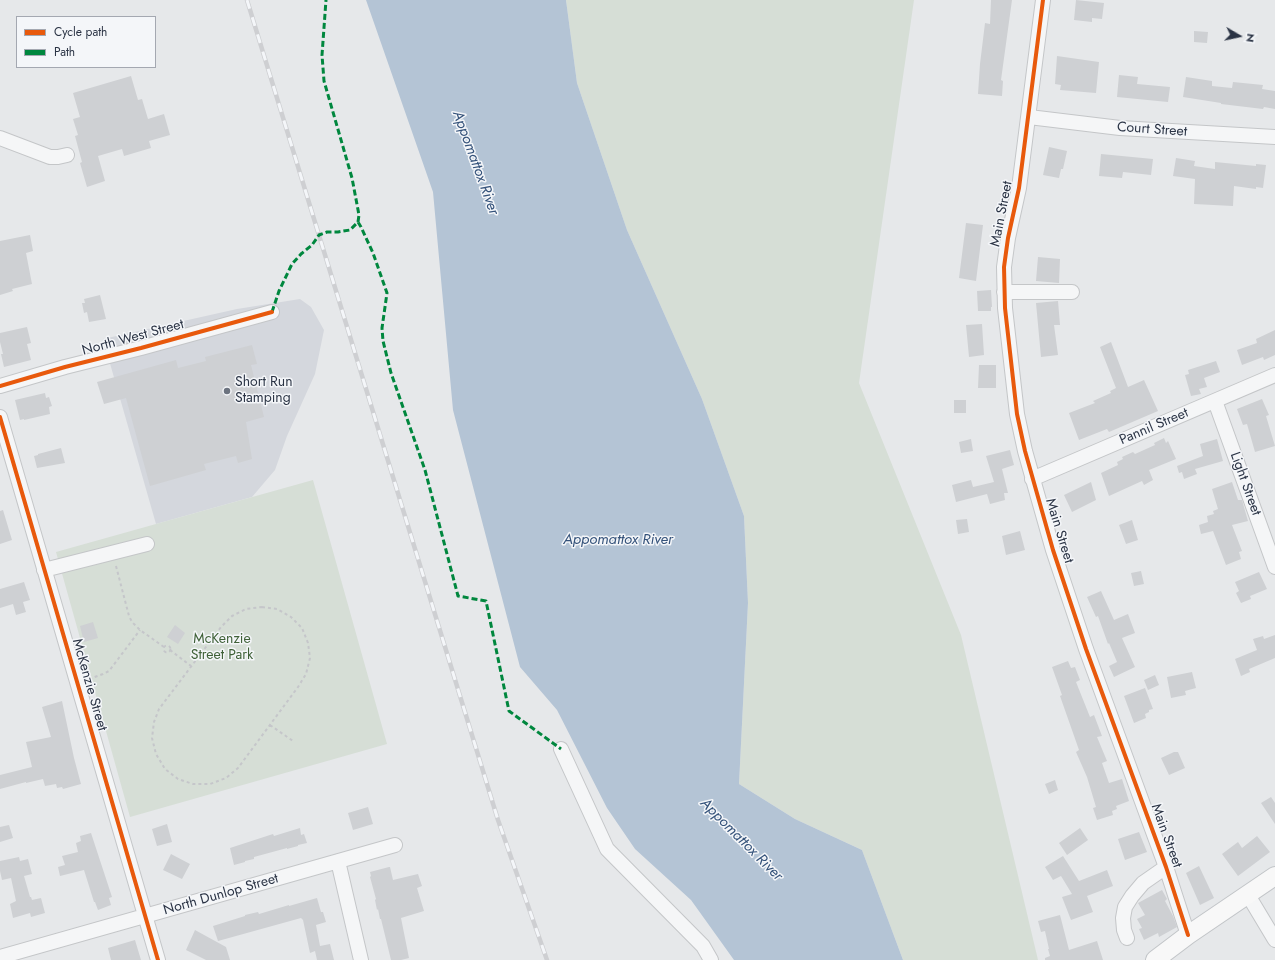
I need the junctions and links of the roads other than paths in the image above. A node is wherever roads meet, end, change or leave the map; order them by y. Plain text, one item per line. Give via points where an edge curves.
1 (1043, 0) edge
2 (1029, 117) junction
3 (1275, 137) edge
4 (0, 138) edge
5 (67, 155) dead end
6 (1004, 292) junction
7 (1072, 292) dead end
8 (272, 312) dead end
9 (1275, 375) edge
10 (0, 386) edge
11 (1214, 401) junction
12 (0, 417) edge
13 (1032, 479) junction
14 (147, 544) dead end
15 (1275, 566) edge
16 (44, 570) junction
17 (562, 750) dead end
18 (395, 845) dead end
19 (338, 861) junction
20 (1166, 867) junction
21 (1275, 876) edge
22 (1248, 895) junction
23 (145, 917) junction
24 (1188, 935) junction
25 (1127, 938) dead end
26 (1275, 940) edge
27 (0, 958) edge
28 (158, 960) edge
29 (362, 960) edge
30 (711, 960) edge
31 (1155, 960) edge

1 - 2 street, Main Street
2 - 3 street, Court Street via 1120,128
2 - 6 street, Main Street via 1019,188 1008,238
4 - 5 street via 50,156
6 - 7 street
6 - 13 street, Main Street via 1017,414
8 - 10 street, North West Street
9 - 11 street, Pannil Street
11 - 13 street, Pannil Street
11 - 15 street, Light Street
12 - 16 street, McKenzie Street
13 - 20 street, Main Street via 1086,649
14 - 16 street
16 - 23 street, McKenzie Street
17 - 30 street via 607,849 703,946
18 - 19 street, North Dunlop Street
19 - 23 street, North Dunlop Street
19 - 29 street
20 - 24 street, Main Street
20 - 25 street via 1143,883 1125,907 1123,918
21 - 22 main road
22 - 24 main road
22 - 26 street
23 - 27 street, North Dunlop Street
23 - 28 street, McKenzie Street
24 - 31 main road

